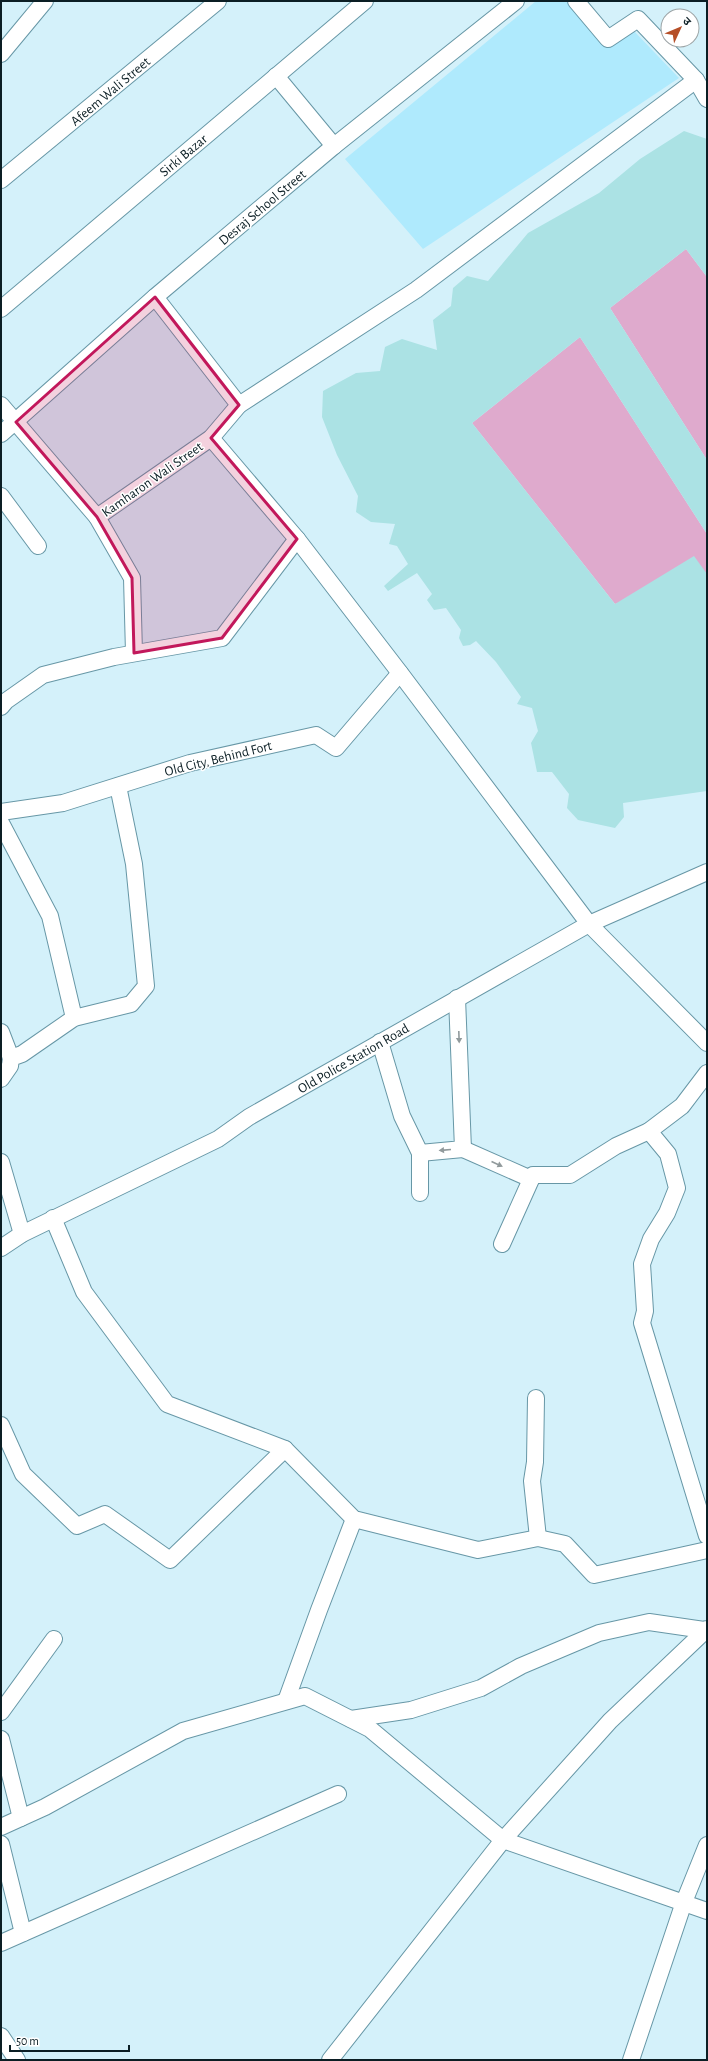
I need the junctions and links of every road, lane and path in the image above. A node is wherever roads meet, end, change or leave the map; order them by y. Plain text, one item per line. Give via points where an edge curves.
1 (45, 1) edge
2 (218, 1) edge
3 (365, 1) edge
4 (516, 1) edge
5 (576, 1) edge
6 (1, 54) edge
7 (276, 76) junction
8 (696, 80) junction
9 (707, 99) edge
10 (334, 146) junction
11 (1, 180) edge
12 (155, 297) junction
13 (1, 310) edge
14 (1, 405) edge
15 (239, 405) junction
16 (16, 422) junction
17 (1, 434) edge
18 (211, 438) junction
19 (1, 496) edge
20 (97, 517) junction
21 (297, 539) junction
22 (38, 546) dead end
23 (134, 653) junction
24 (400, 673) junction
25 (1, 707) edge
26 (118, 786) junction
27 (1, 812) edge
28 (1, 823) edge
29 (707, 872) edge
30 (589, 924) junction
31 (457, 998) junction
32 (74, 1018) junction
33 (1, 1032) edge
34 (380, 1042) junction
35 (707, 1043) edge
36 (11, 1058) junction
37 (707, 1073) edge
38 (1, 1079) edge
39 (649, 1131) junction
40 (463, 1149) junction
41 (420, 1152) junction
42 (1, 1162) edge
43 (531, 1179) junction
44 (420, 1193) dead end
45 (53, 1218) junction
46 (22, 1234) junction
47 (502, 1244) dead end
48 (1, 1248) edge
49 (536, 1398) dead end
50 (1, 1426) edge
51 (284, 1449) junction
52 (354, 1519) junction
53 (707, 1536) edge
54 (538, 1538) junction
55 (707, 1550) edge
56 (705, 1629) edge
57 (54, 1640) dead end
58 (286, 1701) junction
59 (1, 1712) edge
60 (351, 1719) junction
61 (1, 1739) edge
62 (338, 1794) dead end
63 (21, 1818) junction
64 (1, 1827) edge
65 (503, 1840) junction
66 (1, 1844) edge
67 (707, 1845) edge
68 (684, 1902) junction
69 (707, 1911) edge
70 (23, 1933) junction
71 (1, 1943) edge
72 (1, 2036) edge
73 (17, 2060) edge
74 (330, 2060) edge
75 (631, 2060) edge

1 - 6 street
2 - 11 street, Afeem Wali Street
3 - 7 street, Sirki Bazar
4 - 10 street, Desraj School Street
5 - 8 street via 608,39 638,19
7 - 10 street
7 - 13 street, Sirki Bazar
8 - 9 street
8 - 15 street, Kamharon Wali Street via 416,290
10 - 12 street, Desraj School Street
12 - 15 street
12 - 16 street, Desraj School Street
14 - 16 street, Kamharon Wali Street
15 - 18 street, Kamharon Wali Street
16 - 17 street, Desraj School Street
16 - 20 street, Kamharon Wali Street
18 - 20 street, Kamharon Wali Street
18 - 21 street
19 - 22 street
20 - 23 street via 132,578
21 - 23 street via 222,638
21 - 24 street
23 - 25 street via 43,674
24 - 26 street, Old City, Behind Fort via 336,748 316,735 190,763
24 - 30 street
26 - 27 street, Old City, Behind Fort via 63,803
26 - 32 street via 134,864 146,986 131,1004
28 - 32 street via 50,916
29 - 30 street, Old Police Station Road
30 - 31 street, Old Police Station Road
30 - 35 street
31 - 34 street, Old Police Station Road
31 -> 40 street
32 - 36 street via 22,1054
33 - 36 street
34 - 41 street via 402,1116
34 - 45 street, Old Police Station Road via 249,1117 218,1139
36 - 38 street via 10,1066
37 - 39 street via 682,1106
39 - 43 street via 616,1146 570,1176 533,1175
39 - 53 street via 668,1154 677,1188 667,1213 651,1239 642,1264 645,1312 642,1323
40 -> 41 street
40 -> 43 street
41 - 44 street
42 - 46 street
43 - 47 street
45 - 46 street, Old Police Station Road
45 - 51 street via 84,1292 167,1404
46 - 48 street, Old Police Station Road
49 - 54 street via 535,1462 532,1481
50 - 51 street via 23,1474 77,1526 105,1514 170,1560
51 - 52 street
52 - 54 street via 478,1550
52 - 58 street
54 - 55 street via 565,1544 594,1575
56 - 60 street via 649,1622 599,1633 521,1666 480,1688 411,1710
56 - 65 street via 610,1721
57 - 59 street
58 - 60 street via 305,1696
58 - 63 street via 183,1731
60 - 65 street via 370,1729
61 - 63 street
62 - 70 street
63 - 64 street
65 - 68 street
65 - 74 street
66 - 70 street
67 - 68 street
68 - 69 street
68 - 75 street
70 - 71 street
72 - 73 street

